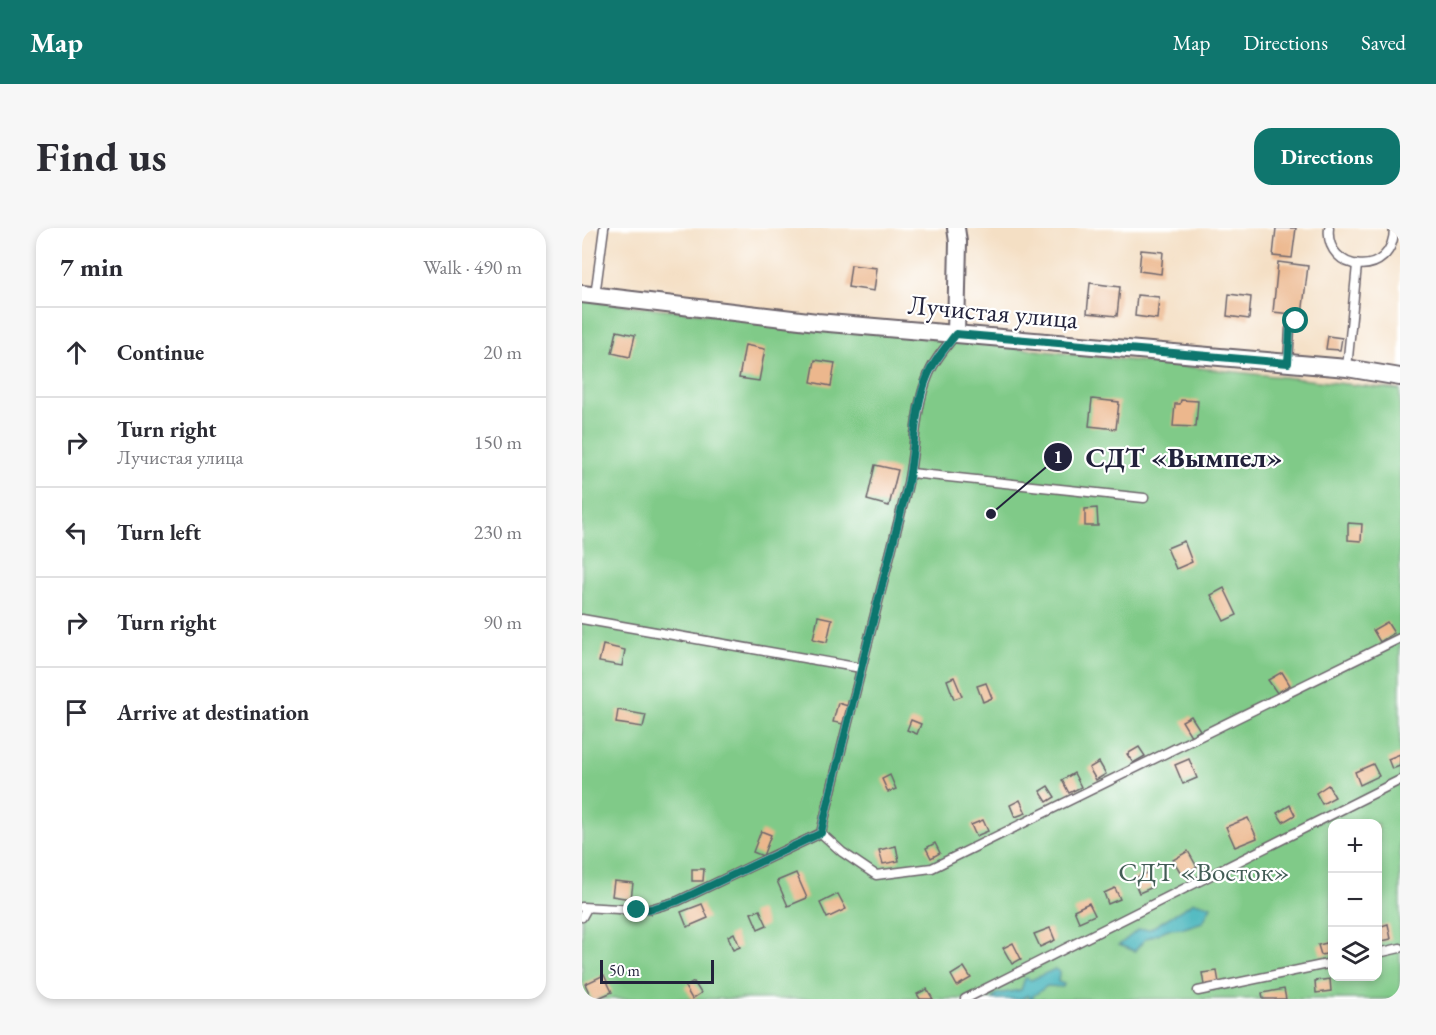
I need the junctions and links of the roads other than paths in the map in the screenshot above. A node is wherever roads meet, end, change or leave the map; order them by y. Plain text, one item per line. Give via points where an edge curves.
1 (604, 228) edge
2 (956, 228) edge
3 (1329, 228) edge
4 (1394, 228) edge
5 (1358, 266) junction
6 (588, 295) edge
7 (1296, 321) dead end
8 (956, 334) junction
9 (1288, 363) junction
10 (1347, 368) junction
11 (1400, 376) edge
12 (911, 473) junction
13 (1144, 498) dead end
14 (582, 619) edge
15 (1400, 638) edge
16 (861, 668) junction
17 (1400, 780) edge
18 (821, 833) junction
19 (584, 907) edge
20 (582, 917) edge
21 (1400, 948) edge
22 (1382, 952) edge
23 (1328, 964) edge
24 (1198, 991) dead end
25 (965, 999) edge

1 - 6 lane
2 - 8 street
3 - 5 lane via 1331,247 1342,259
4 - 5 lane via 1392,245 1382,258
5 - 10 lane
6 - 8 street, Лучистая улица
7 - 9 lane via 1290,329
8 - 9 street, Лучистая улица
8 - 12 lane via 928,375 920,400
9 - 10 street, Лучистая улица
10 - 11 street, Лучистая улица
12 - 13 lane
12 - 16 lane
14 - 16 lane
15 - 18 lane via 932,868 876,875
16 - 18 lane
17 - 25 lane
18 - 19 lane via 662,907
19 - 20 lane
21 - 22 lane
23 - 24 lane

